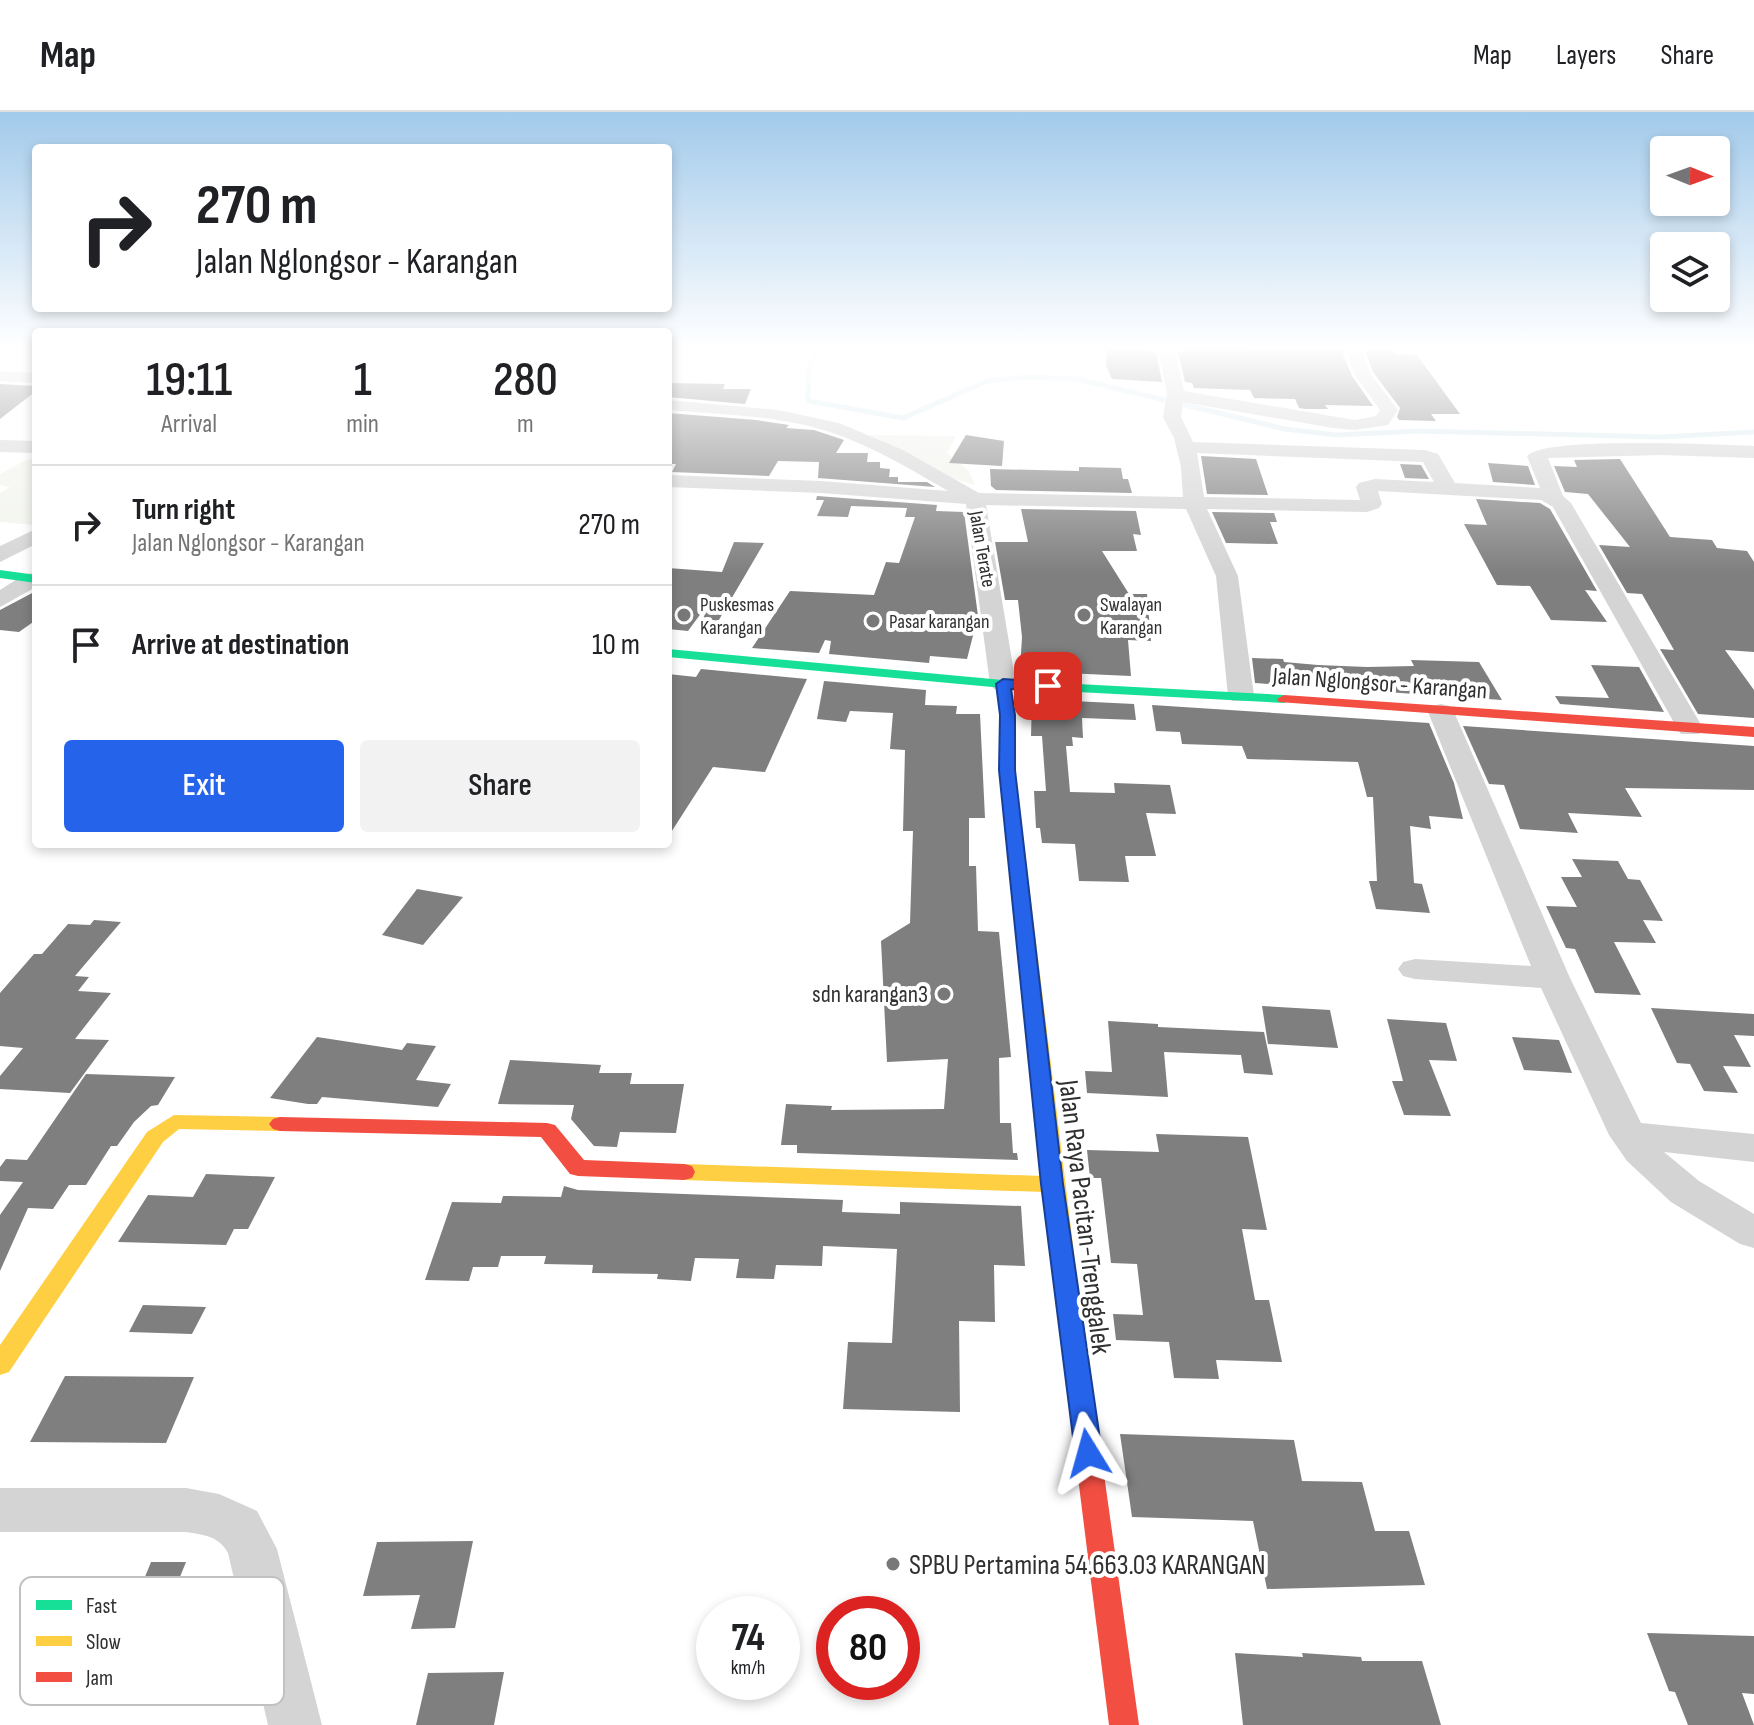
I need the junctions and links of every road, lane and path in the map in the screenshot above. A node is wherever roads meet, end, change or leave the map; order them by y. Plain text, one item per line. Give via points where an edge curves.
1 (809, 422) edge
2 (1179, 422) edge
3 (1327, 422) edge
4 (1373, 422) edge
5 (0, 446) edge
6 (32, 447) edge
7 (1186, 447) junction
8 (1754, 452) edge
9 (672, 481) edge
10 (1448, 489) junction
11 (1553, 496) junction
12 (975, 499) junction
13 (1194, 504) junction
14 (32, 537) edge
15 (0, 555) edge
16 (0, 574) edge
17 (32, 579) edge
18 (32, 580) edge
19 (0, 600) edge
20 (672, 653) edge
21 (1003, 684) junction
22 (1241, 696) junction
23 (1441, 712) junction
24 (1690, 728) junction
25 (1754, 732) edge
26 (1415, 969) dead end
27 (1553, 978) junction
28 (1628, 1135) junction
29 (1754, 1148) edge
30 (1052, 1184) junction
31 (1754, 1233) edge
32 (0, 1365) edge
33 (0, 1510) edge
34 (259, 1577) edge
35 (284, 1680) edge
36 (295, 1725) edge
37 (1124, 1725) edge

1 - 12 street, Jalan Terate via 916,465
2 - 7 street
3 - 4 street
5 - 6 street
7 - 10 street via 1425,456
7 - 13 street
8 - 11 street via 1546,452 1537,456
9 - 12 street
10 - 11 street
10 - 13 street via 1370,486 1366,487 1372,504 1367,506
11 - 24 street
12 - 13 street
12 - 21 street, Jalan Terate
13 - 22 street via 1227,576
14 - 15 street
16 - 17 main road
18 - 19 street
20 - 21 main road, Jalan Nglongsor - Karangan
21 - 22 main road, Jalan Nglongsor - Karangan
21 - 30 main road, Jalan Raya Pacitan-Trenggalek via 1007,770
22 - 23 main road, Jalan Nglongsor - Karangan
23 - 24 main road, Jalan Nglongsor - Karangan
23 - 27 street
24 - 25 main road, Jalan Nglongsor - Karangan
26 - 27 street
27 - 28 street
28 - 29 street
28 - 31 street via 1642,1155 1690,1197
30 - 32 main road via 578,1168 547,1130 174,1122 155,1137
30 - 37 main road, Jalan Raya Pacitan-Trenggalek
33 - 34 street via 186,1510 219,1516 240,1527
35 - 36 street

